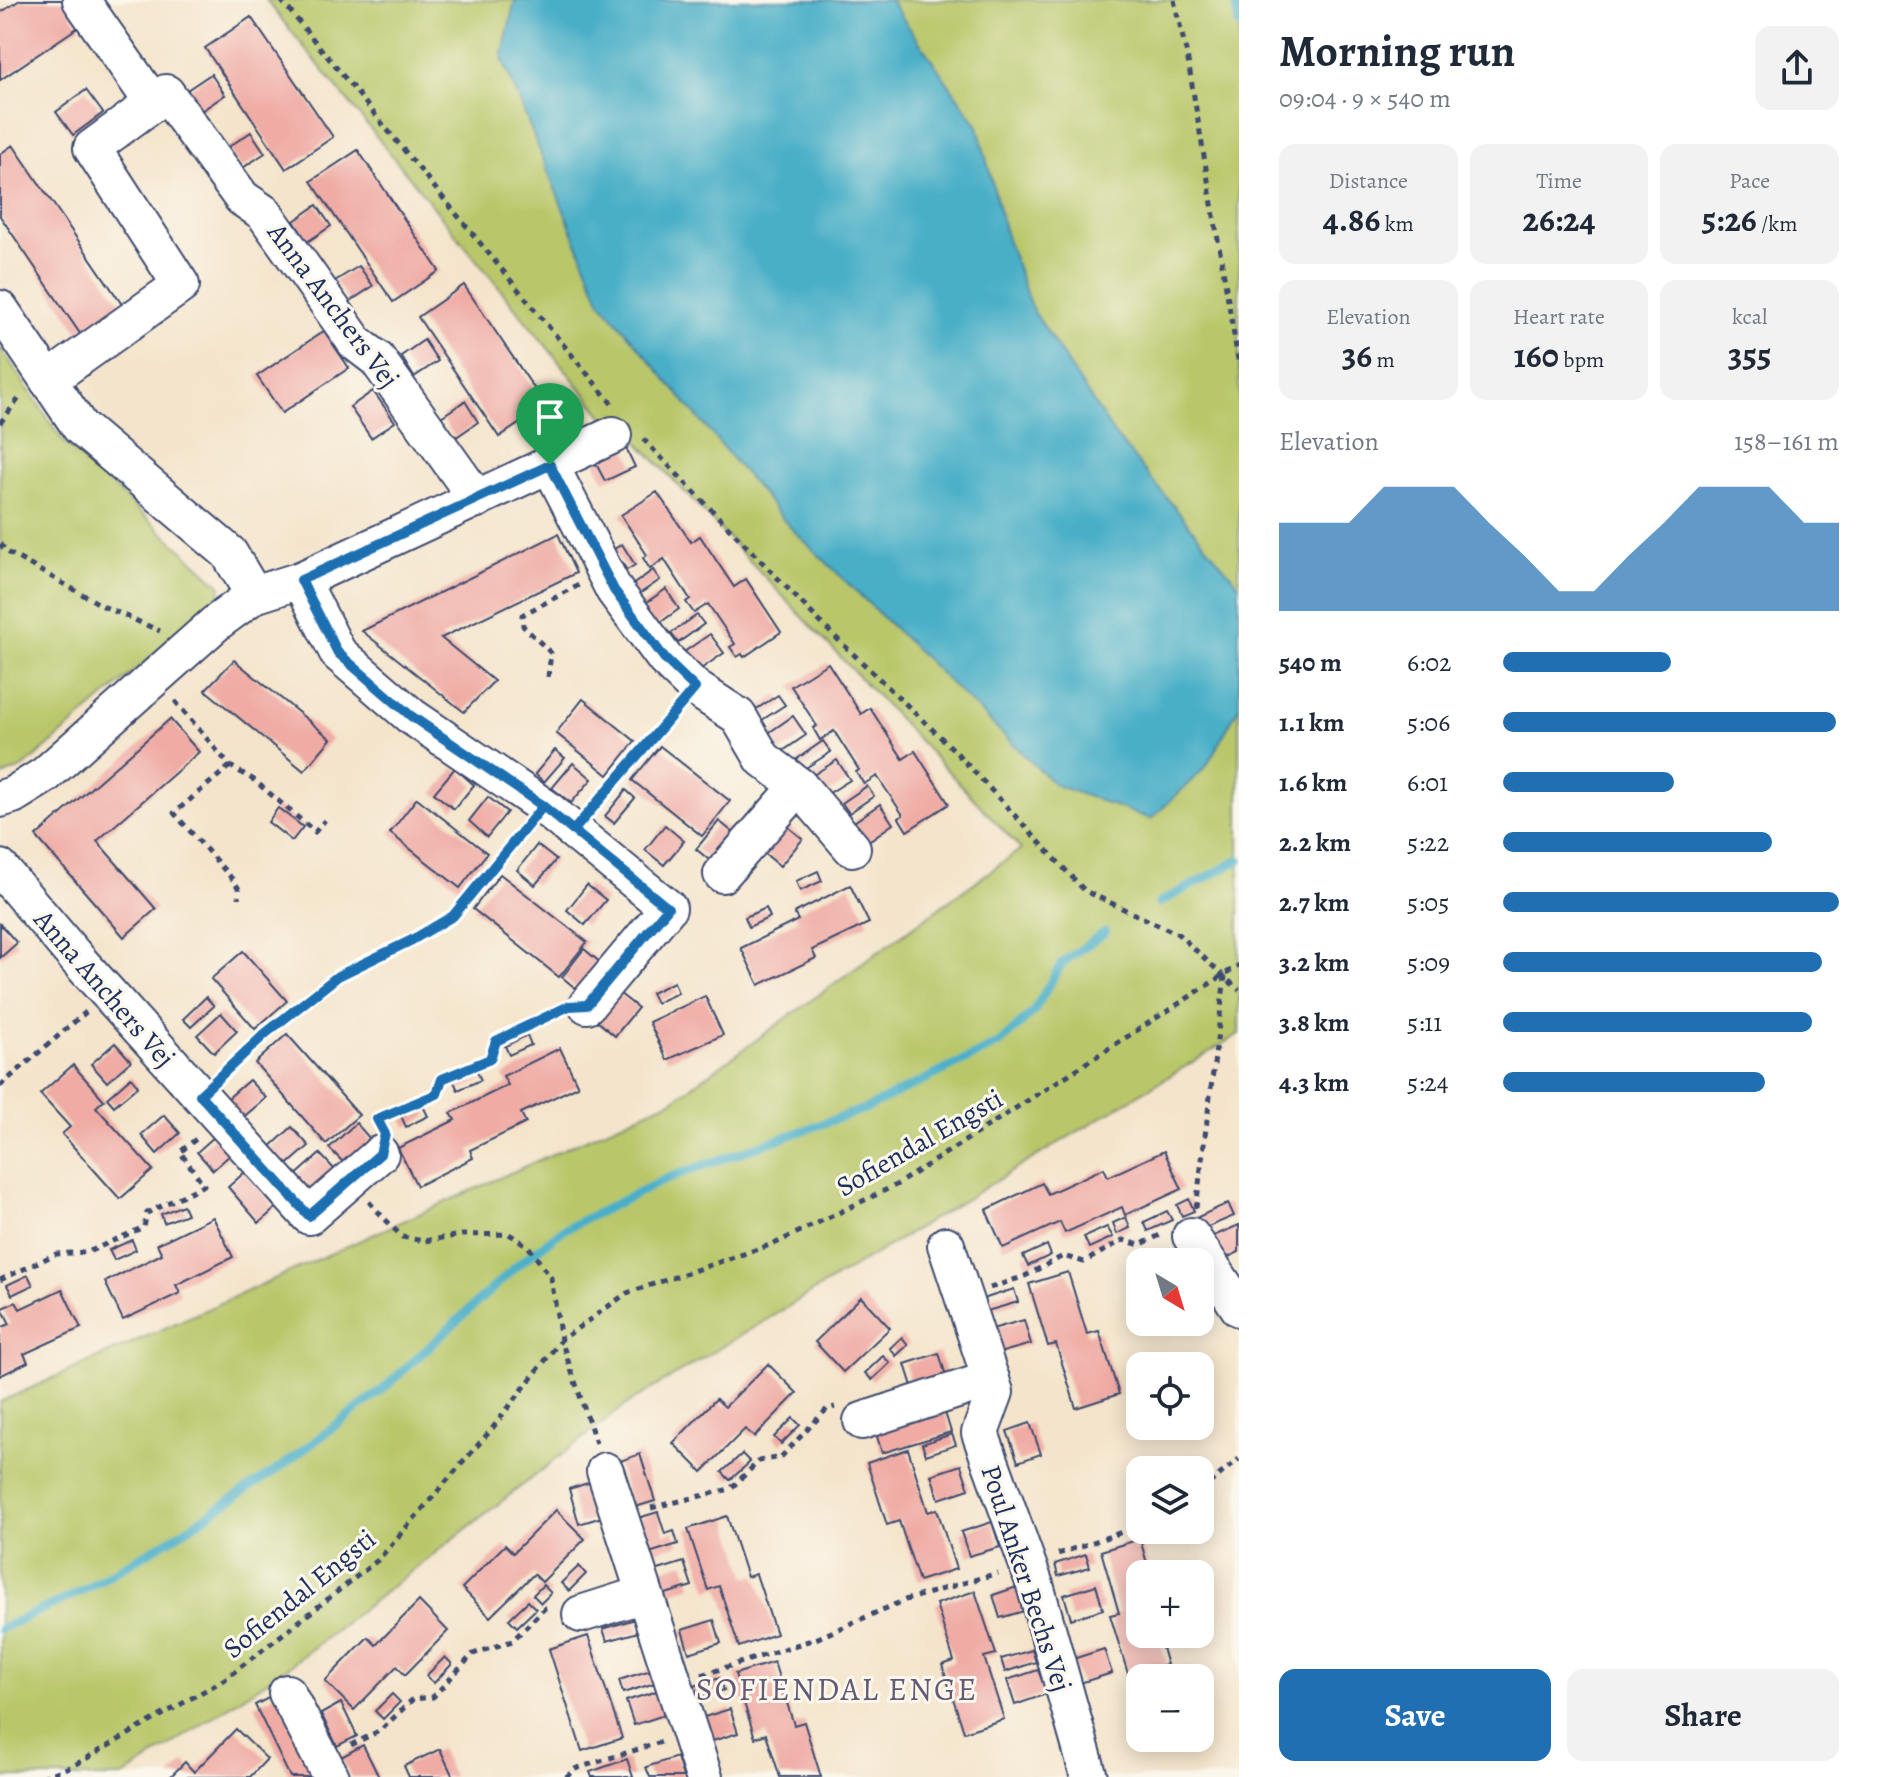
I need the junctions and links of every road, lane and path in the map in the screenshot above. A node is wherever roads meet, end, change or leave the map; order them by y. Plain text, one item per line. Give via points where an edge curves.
1 (81, 0) edge
2 (281, 0) edge
3 (1174, 0) edge
4 (153, 103) junction
5 (0, 309) edge
6 (1239, 365) edge
7 (48, 380) junction
8 (622, 425) junction
9 (550, 465) junction
10 (477, 499) junction
11 (0, 544) edge
12 (605, 572) junction
13 (301, 580) junction
14 (254, 595) junction
15 (186, 649) junction
16 (548, 677) dead end
17 (695, 688) junction
18 (171, 697) dead end
19 (230, 766) junction
20 (799, 786) junction
21 (0, 799) edge
22 (543, 806) junction
23 (325, 820) dead end
24 (573, 831) junction
25 (852, 848) dead end
26 (0, 868) edge
27 (722, 874) dead end
28 (238, 898) dead end
29 (1239, 965) edge
30 (1225, 975) junction
31 (1239, 990) edge
32 (108, 993) junction
33 (587, 1005) joint
34 (0, 1086) edge
35 (210, 1106) junction
36 (380, 1154) joint
37 (349, 1181) junction
38 (1190, 1230) junction
39 (946, 1245) dead end
40 (0, 1280) edge
41 (963, 1297) junction
42 (1239, 1308) edge
43 (561, 1340) junction
44 (991, 1379) junction
45 (866, 1420) joint
46 (1239, 1459) edge
47 (605, 1471) joint
48 (1214, 1480) edge
49 (620, 1517) junction
50 (1126, 1531) edge
51 (1026, 1565) junction
52 (644, 1594) junction
53 (581, 1614) joint
54 (673, 1684) junction
55 (287, 1693) dead end
56 (688, 1733) junction
57 (326, 1769) edge
58 (42, 1777) edge
59 (566, 1777) edge
60 (704, 1777) edge
61 (1089, 1777) edge

1 - 4 street
2 - 8 path
3 - 6 path
4 - 7 street via 92,148 181,285
4 - 10 street, Anna Anchers Vej via 166,93 242,198 264,213 356,343 377,359
5 - 7 street
7 - 14 street via 80,427 229,553
8 - 9 street
8 - 30 path via 953,749 1085,891 1178,934
9 - 10 street
9 - 12 street
10 - 13 street
11 - 15 path via 105,607 180,640
12 - 16 path via 522,615 523,626 551,653
12 - 17 street via 665,659
13 - 14 street
13 - 22 street via 338,653 411,716
14 - 15 street
15 - 21 street via 45,775
17 - 20 street via 738,716 763,759
17 - 24 path
18 - 19 path
19 - 23 path via 315,832
19 - 28 path via 174,813 234,881
20 - 25 street
20 - 27 street
22 - 24 street
22 - 35 path via 453,916 338,976 266,1033
24 - 33 street via 668,908
26 - 32 street, Anna Anchers Vej
29 - 30 path, Sofiendal Engsti
30 - 31 path
30 - 38 path via 1198,1203
30 - 43 path, Sofiendal Engsti via 896,1185 776,1243 627,1293
32 - 34 path
32 - 35 street, Anna Anchers Vej
33 - 36 path via 569,1006 496,1041 490,1059 442,1079 437,1094 377,1119 385,1134
35 - 37 street, Anna Anchers Vej via 309,1216
35 - 40 path via 180,1152 204,1185 147,1213 144,1227 88,1252 56,1254
36 - 37 street, Anna Anchers Vej
37 - 43 path via 402,1237 424,1241 509,1234 528,1246 551,1278
38 - 41 path via 1174,1227 1140,1245 1123,1240 1084,1262 1063,1256 1025,1276
38 - 42 street
39 - 41 street, Poul Anker Bechs Vej
41 - 44 street, Poul Anker Bechs Vej
43 - 47 path
43 - 58 path, Sofiendal Engsti via 378,1560 225,1679 73,1766
44 - 45 street
44 - 51 street, Poul Anker Bechs Vej via 995,1392 980,1433
45 - 49 path via 863,1400 827,1409 781,1457 759,1461 730,1489
46 - 48 path
47 - 49 street
49 - 52 street
50 - 51 path
51 - 54 path via 905,1600 818,1638
51 - 61 street, Poul Anker Bechs Vej
52 - 53 street
52 - 54 street
53 - 57 path via 568,1605 545,1608 512,1641 473,1654 433,1697 413,1699 381,1730
54 - 56 street
55 - 57 street
56 - 59 path via 575,1769
56 - 60 street

